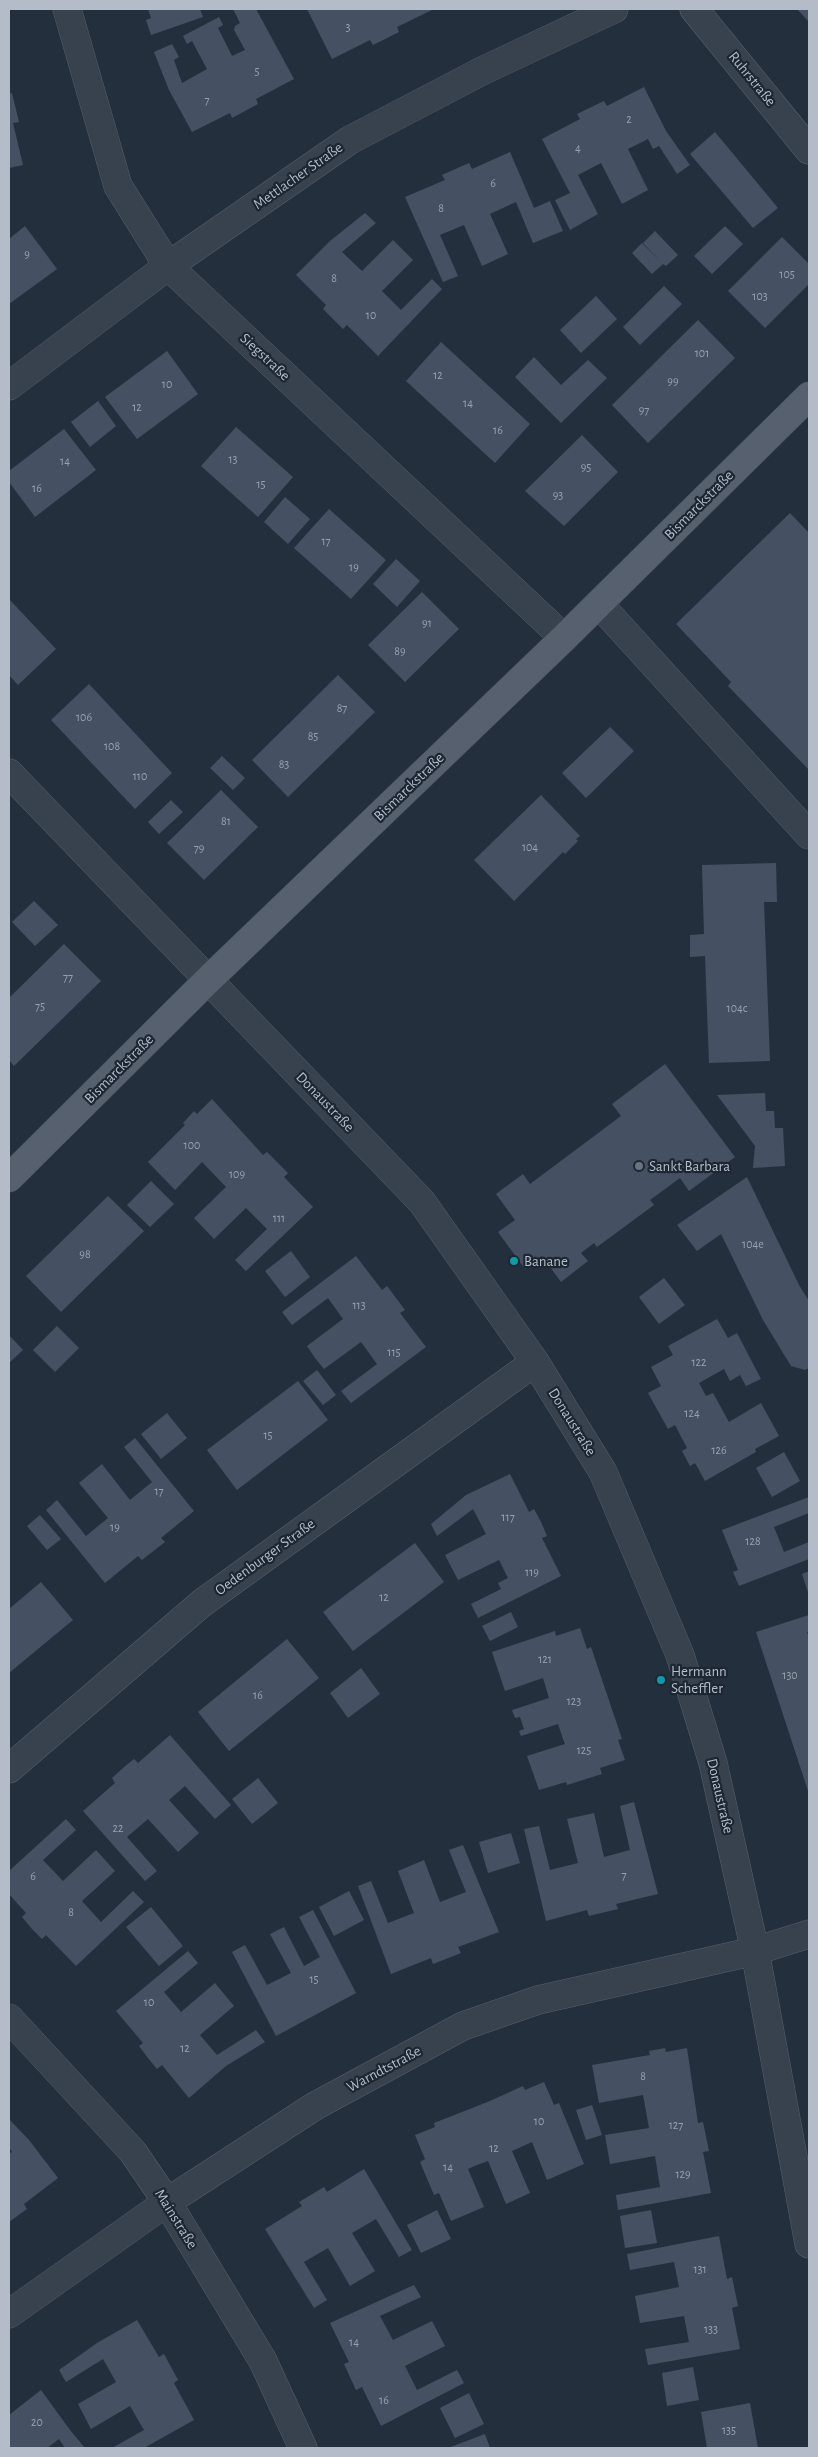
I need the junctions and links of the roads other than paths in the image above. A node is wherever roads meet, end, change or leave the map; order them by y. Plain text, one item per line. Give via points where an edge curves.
1 (67, 9) edge
2 (614, 9) edge
3 (694, 9) edge
4 (809, 150) edge
5 (168, 266) junction
6 (9, 386) edge
7 (809, 396) edge
8 (600, 604) junction
9 (564, 638) junction
10 (9, 773) edge
11 (809, 835) edge
12 (207, 981) junction
13 (9, 1178) edge
14 (535, 1362) junction
15 (9, 1769) edge
16 (809, 1934) edge
17 (755, 1951) junction
18 (9, 2018) edge
19 (166, 2202) junction
20 (809, 2244) edge
21 (9, 2314) edge
22 (303, 2448) edge

1 - 5 street, Siegstraße via 118,186
2 - 5 street, Mettlacher Straße via 482,71 350,140
3 - 4 street, Ruhrstraße
5 - 6 street, Mettlacher Straße
5 - 9 street, Siegstraße
7 - 8 main road, Bismarckstraße
8 - 9 main road, Bismarckstraße
8 - 11 street
9 - 12 main road, Bismarckstraße
10 - 12 street, Donaustraße
12 - 13 main road, Bismarckstraße
12 - 14 street, Donaustraße via 422,1202
14 - 15 street, Oedenburger Straße via 202,1602
14 - 17 street, Donaustraße via 603,1472 680,1656 713,1763
16 - 17 street, Warndtstraße
17 - 19 street, Warndtstraße via 538,2000 463,2026 315,2106
17 - 20 street, Donaustraße
18 - 19 street, Mainstraße via 133,2152
19 - 21 street, Warndtstraße
19 - 22 street, Mainstraße via 263,2360

